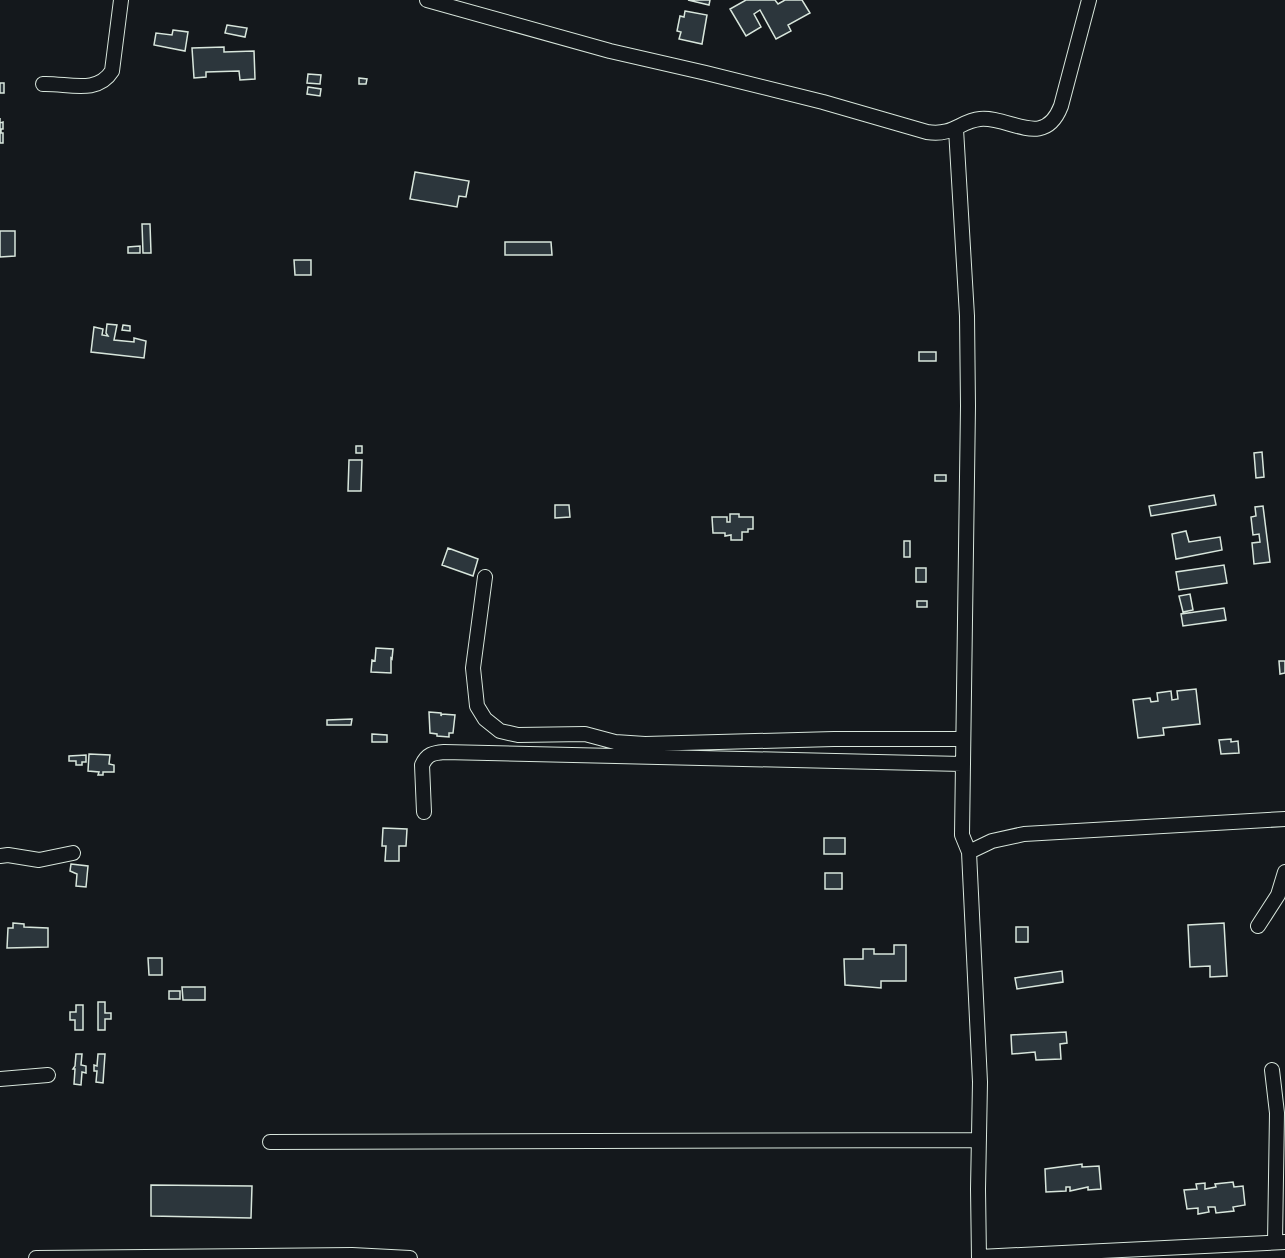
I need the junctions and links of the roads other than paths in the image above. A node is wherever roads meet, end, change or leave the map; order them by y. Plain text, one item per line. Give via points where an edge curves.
1 (121, 0) edge
2 (427, 0) edge
3 (1089, 0) edge
4 (44, 84) dead end
5 (957, 129) junction
6 (485, 577) dead end
7 (963, 739) junction
8 (962, 765) junction
9 (424, 812) dead end
10 (1285, 819) edge
11 (969, 852) junction
12 (73, 853) dead end
13 (0, 856) edge
14 (1285, 872) edge
15 (1258, 926) dead end
16 (1272, 1070) dead end
17 (48, 1075) dead end
18 (0, 1079) edge
19 (979, 1140) junction
20 (270, 1142) dead end
21 (1280, 1242) edge
22 (979, 1257) edge
23 (36, 1258) edge
24 (410, 1258) edge

1 - 4 street via 112,71 106,81 94,86
2 - 5 street via 927,132 939,134
3 - 5 street via 1061,106 1052,122 1036,129 979,119
5 - 7 street via 967,327
6 - 7 street via 473,668 477,706 500,731 518,735 585,734 645,744
7 - 8 street
8 - 9 street via 444,752 424,759
8 - 11 street via 962,835
10 - 11 street via 1024,834 992,841
11 - 19 street via 980,1082
12 - 13 street via 39,860
14 - 15 street via 1278,895
16 - 21 street
17 - 18 street
19 - 20 street
19 - 22 street
21 - 22 street
23 - 24 street via 318,1255

